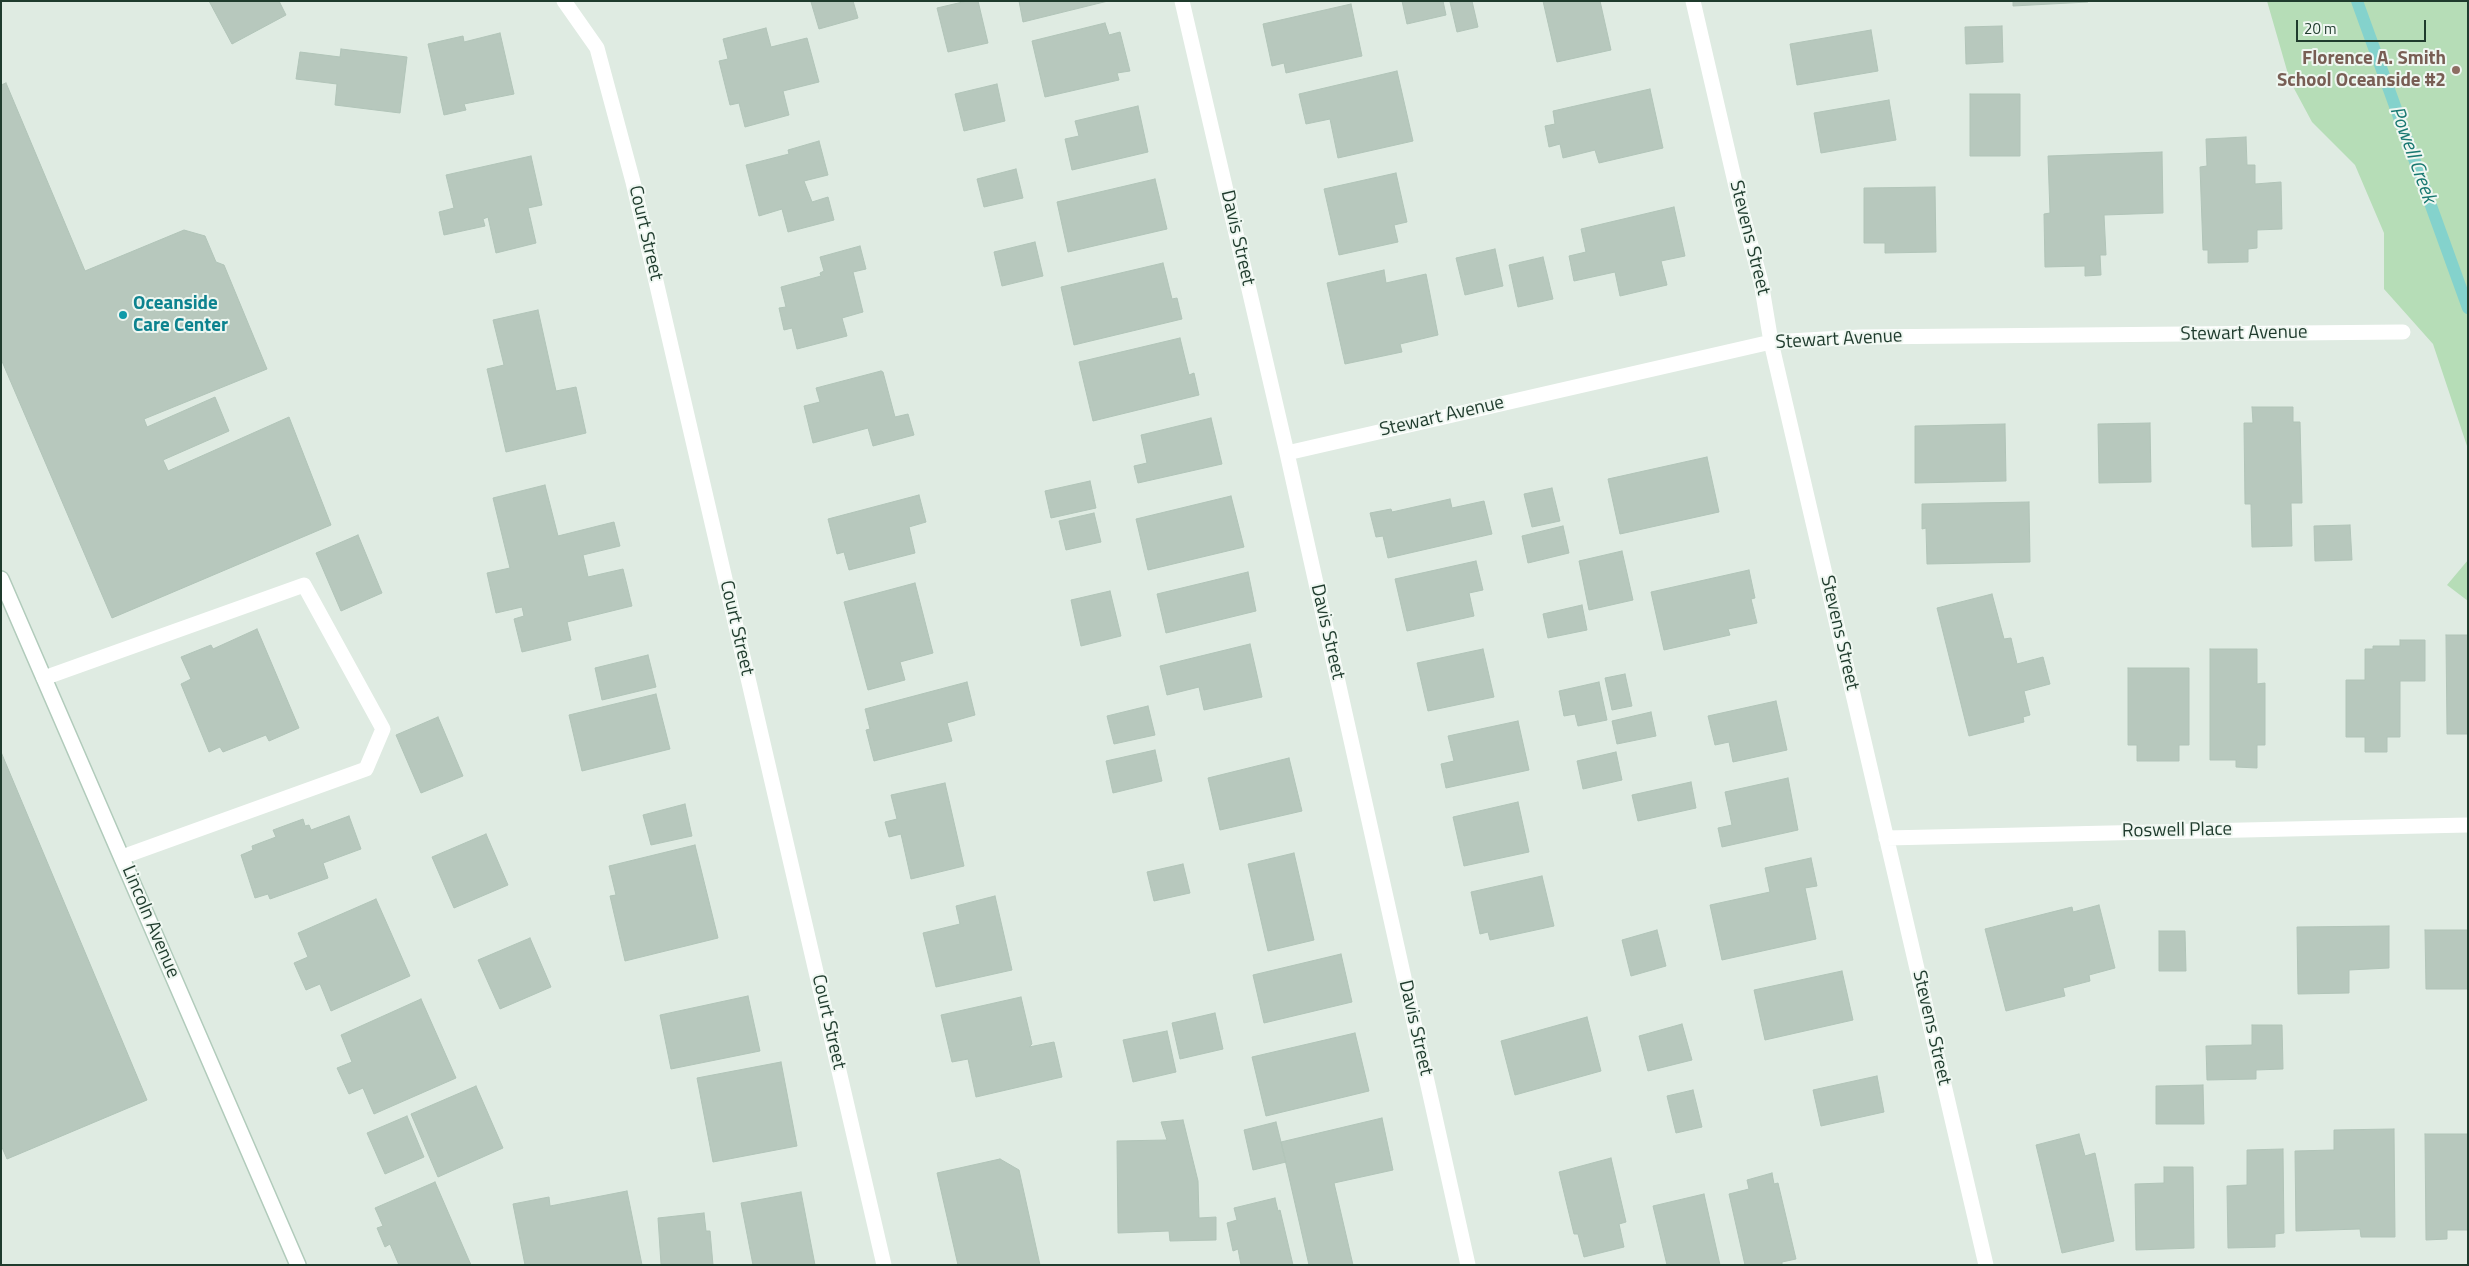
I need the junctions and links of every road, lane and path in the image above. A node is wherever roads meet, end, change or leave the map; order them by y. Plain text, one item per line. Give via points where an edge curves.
1 (564, 1) edge
2 (1182, 1) edge
3 (1693, 1) edge
4 (2403, 332) dead end
5 (1771, 342) junction
6 (1288, 453) junction
7 (1, 578) edge
8 (44, 678) junction
9 (2468, 825) edge
10 (1886, 838) junction
11 (122, 857) junction
12 (298, 1265) edge
13 (884, 1265) edge
14 (1468, 1265) edge
15 (1986, 1265) edge

1 - 13 street, Court Street via 597,48 633,182
2 - 6 street, Davis Street
3 - 5 street, Stevens Street via 1761,282
4 - 5 street, Stewart Avenue via 1860,337
5 - 6 street, Stewart Avenue
5 - 10 street, Stevens Street
6 - 14 street, Davis Street
7 - 8 street, Lincoln Avenue
8 - 11 street, Lincoln Avenue
8 - 11 street via 304,585 383,729 366,768
9 - 10 street, Roswell Place
10 - 15 street, Stevens Street
11 - 12 street, Lincoln Avenue

